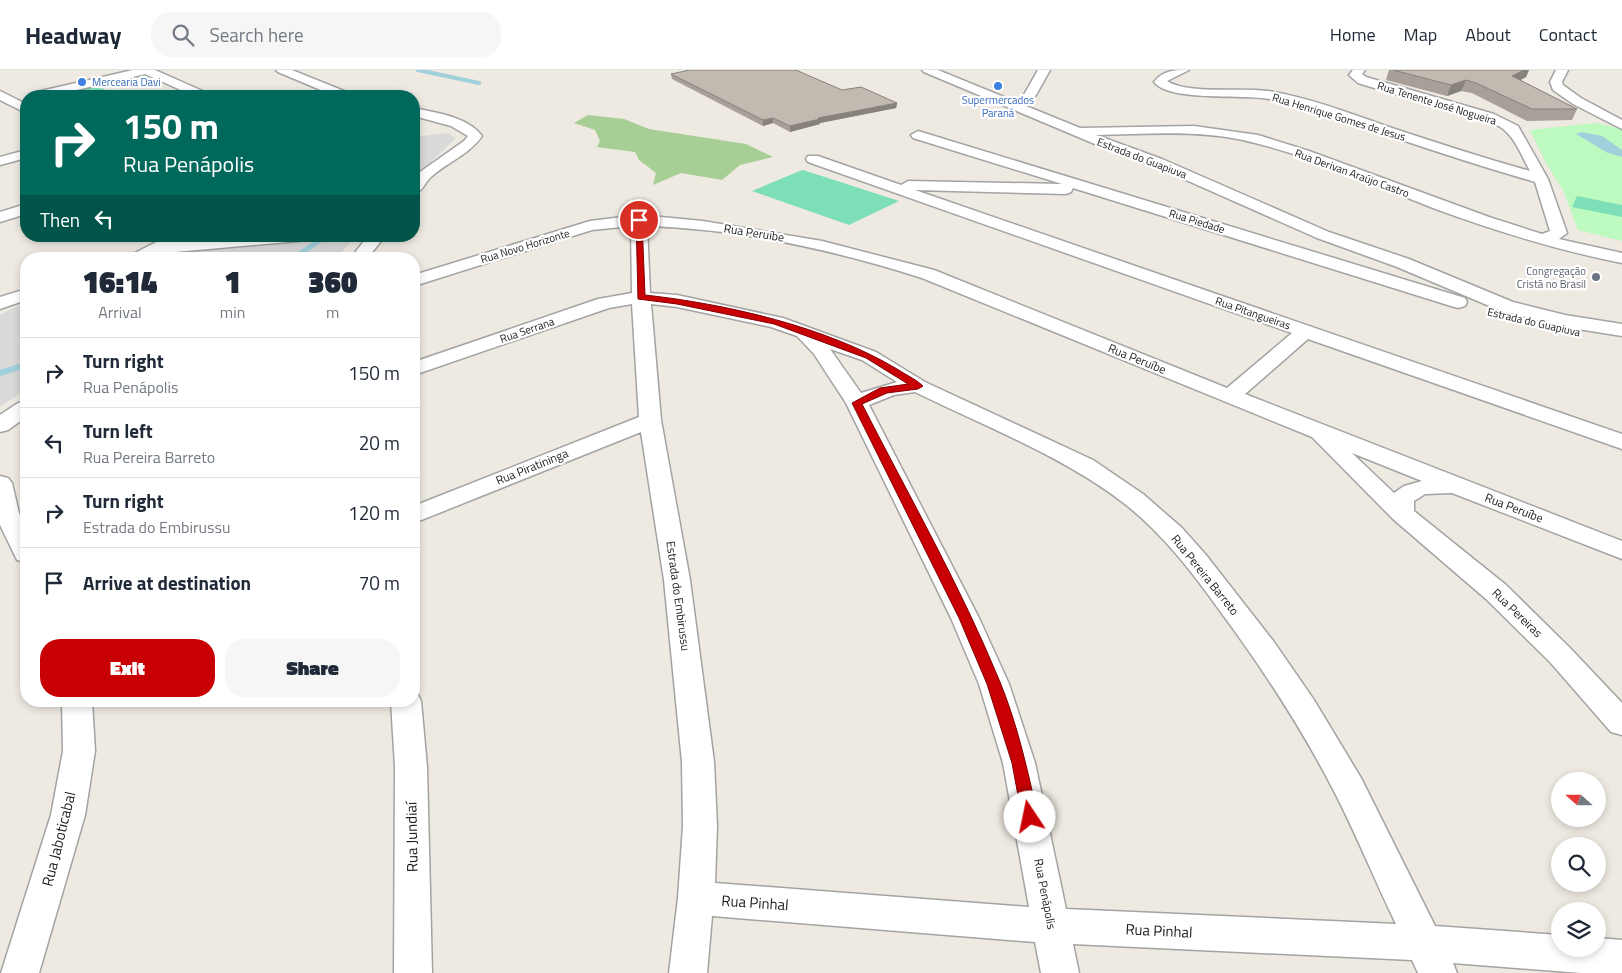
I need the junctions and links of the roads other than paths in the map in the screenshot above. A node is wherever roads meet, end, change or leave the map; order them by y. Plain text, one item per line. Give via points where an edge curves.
1 (147, 70) edge
2 (282, 70) edge
3 (928, 70) edge
4 (1044, 70) edge
5 (1183, 70) edge
6 (1359, 70) edge
7 (1559, 70) edge
8 (62, 90) edge
9 (190, 90) edge
10 (330, 90) edge
11 (0, 95) edge
12 (20, 103) edge
13 (20, 105) edge
14 (1561, 105) edge
15 (1017, 106) junction
16 (0, 112) edge
17 (420, 114) edge
18 (1586, 114) dead end
19 (1622, 125) edge
20 (1075, 132) junction
21 (918, 135) dead end
22 (20, 156) edge
23 (814, 159) dead end
24 (0, 161) edge
25 (1541, 179) junction
26 (420, 181) edge
27 (885, 185) junction
28 (1096, 190) junction
29 (20, 211) edge
30 (0, 217) edge
31 (639, 220) junction
32 (1559, 233) junction
33 (1323, 235) junction
34 (1542, 240) junction
35 (170, 242) edge
36 (230, 242) edge
37 (372, 242) edge
38 (1622, 245) edge
39 (1357, 246) junction
40 (162, 248) junction
41 (153, 252) edge
42 (364, 252) edge
43 (1331, 256) junction
44 (1622, 258) edge
45 (1403, 263) junction
46 (1374, 275) junction
47 (420, 279) edge
48 (20, 296) edge
49 (641, 298) junction
50 (0, 303) edge
51 (1476, 308) joint
52 (1622, 330) edge
53 (1306, 331) junction
54 (802, 332) junction
55 (1622, 339) edge
56 (869, 356) junction
57 (834, 366) junction
58 (420, 367) edge
59 (918, 386) junction
60 (1230, 396) junction
61 (857, 403) junction
62 (20, 412) edge
63 (650, 420) junction
64 (0, 426) edge
65 (1314, 428) junction
66 (1622, 442) edge
67 (0, 483) edge
68 (1457, 486) junction
69 (11, 511) edge
70 (420, 513) edge
71 (1402, 514) junction
72 (20, 537) edge
73 (1622, 551) edge
74 (77, 707) edge
75 (406, 707) edge
76 (1622, 723) edge
77 (696, 898) junction
78 (1052, 926) junction
79 (1431, 958) edge
80 (1622, 958) edge
81 (20, 973) edge
82 (413, 973) edge
83 (688, 973) edge
84 (1060, 973) edge

1 - 8 street
1 - 9 street
2 - 10 street
3 - 15 street, Estrada do Guapiuva
4 - 15 street via 1031,96
5 - 25 street, Rua Henrique Gomes de Jesus via 1160,82 1164,86 1185,90 1282,98
6 - 25 street, Rua Tenente José Nogueira via 1356,75 1362,80 1504,123 1520,139
7 - 19 street via 1557,87
11 - 12 street
13 - 16 street
14 - 18 street
15 - 20 street, Estrada do Guapiuva
17 - 26 street via 460,125 474,136 469,144
20 - 33 street, Estrada do Guapiuva via 1156,162
20 - 34 street, Rua Derivan Araújo Castro via 1187,131 1250,137
21 - 28 street, Rua Piedade
22 - 24 street
23 - 27 street, Rua Pitangueiras
25 - 32 street, Rua Tenente José Nogueira
27 - 28 street, Rua Pitangueiras
27 - 53 street, Rua Pitangueiras
28 - 43 street, Rua Piedade
29 - 30 street
31 - 47 street, Rua Novo Horizonte via 590,226
31 - 49 street, Estrada do Embirussu
31 - 60 street, Rua Peruíbe via 758,233 882,259 954,283
32 - 34 street
32 - 38 street
33 - 39 street, Estrada do Guapiuva
33 - 43 street
34 - 44 street, Rua Derivan Araújo Castro
35 - 40 street
36 - 40 street
37 - 42 street
39 - 43 street, Estrada do Guapiuva
39 - 45 street, Estrada do Guapiuva
40 - 41 street
43 - 46 street, Rua Piedade
45 - 46 street via 1392,273
45 - 52 street, Estrada do Guapiuva via 1506,306 1565,321
46 - 51 street, Rua Piedade
48 - 50 street
49 - 54 street, Rua Pereira Barreto via 677,301 732,312
49 - 58 street, Rua Serrana via 605,303
49 - 63 street, Estrada do Embirussu
51 - 55 street, Estrada do Guapiuva via 1568,332
53 - 60 street
53 - 66 street, Rua Pitangueiras
54 - 56 street, Rua Pereira Barreto
54 - 57 street, Rua Penápolis via 815,342
56 - 57 street
56 - 59 street, Rua Pereira Barreto
57 - 61 street, Rua Penápolis
59 - 61 street via 884,390
59 - 79 street, Rua Pereira Barreto via 1085,465 1134,499 1174,534 1264,649 1303,708 1349,788
60 - 65 street, Rua Peruíbe
61 - 78 street, Rua Penápolis via 965,618 994,684 1019,763
62 - 64 street
63 - 70 street, Rua Piratininga
63 - 77 street, Estrada do Embirussu via 677,580 698,762 700,826
65 - 68 street, Rua Peruíbe
65 - 71 street, Rua Pereiras
67 - 69 street
68 - 71 street via 1424,486 1410,491 1402,499
68 - 73 street, Rua Peruíbe
69 - 72 street
71 - 76 street, Rua Pereiras via 1496,592
74 - 81 street, Rua Jaboticabal via 78,751 68,815
75 - 82 street, Rua Jundiaí
77 - 78 street, Rua Pinhal
77 - 83 street, Estrada do Embirussu
78 - 79 street, Rua Pinhal
78 - 84 street, Rua Penápolis
79 - 80 street, Rua Pinhal

